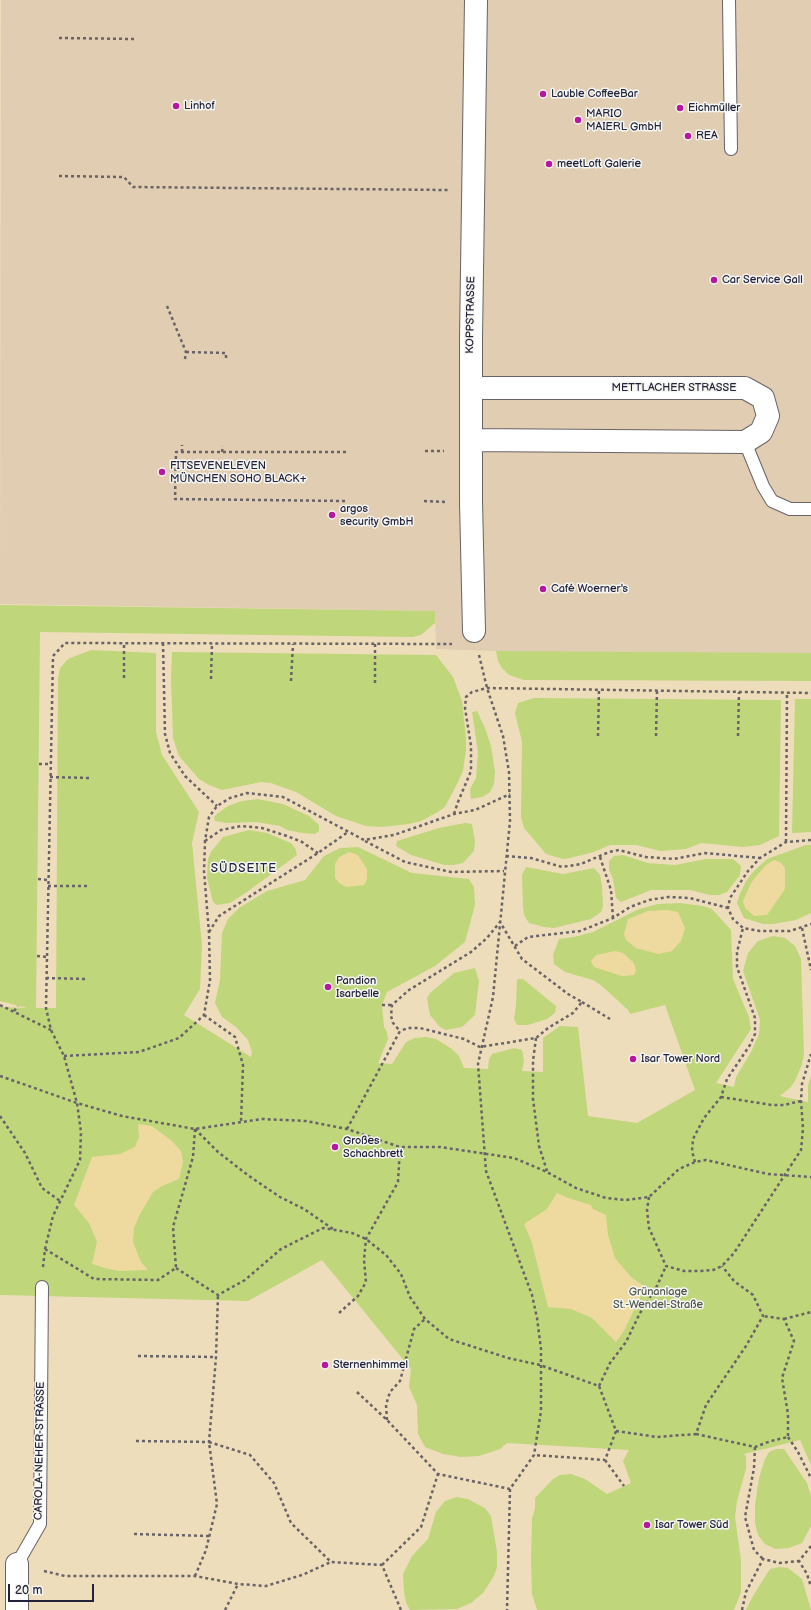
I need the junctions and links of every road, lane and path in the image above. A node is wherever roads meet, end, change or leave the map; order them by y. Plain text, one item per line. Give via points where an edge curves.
1 (476, 0) edge
2 (729, 0) edge
3 (60, 38) dead end
4 (134, 39) dead end
5 (731, 149) dead end
6 (59, 176) dead end
7 (473, 191) junction
8 (167, 306) dead end
9 (186, 352) junction
10 (185, 359) dead end
11 (226, 360) dead end
12 (471, 388) junction
13 (471, 440) junction
14 (745, 442) junction
15 (182, 445) dead end
16 (223, 446) dead end
17 (182, 452) junction
18 (222, 452) junction
19 (346, 452) dead end
20 (345, 501) dead end
21 (811, 509) edge
22 (475, 637) junction
23 (124, 643) junction
24 (163, 643) junction
25 (212, 643) junction
26 (292, 644) junction
27 (375, 644) junction
28 (124, 678) dead end
29 (211, 679) dead end
30 (291, 681) dead end
31 (375, 683) dead end
32 (487, 688) junction
33 (599, 690) junction
34 (657, 691) junction
35 (739, 692) junction
36 (787, 693) junction
37 (811, 693) edge
38 (598, 736) dead end
39 (656, 736) dead end
40 (738, 736) dead end
41 (39, 764) dead end
42 (50, 764) junction
43 (50, 777) junction
44 (89, 778) dead end
45 (510, 794) junction
46 (217, 806) junction
47 (454, 814) junction
48 (348, 832) junction
49 (364, 840) junction
50 (811, 840) edge
51 (205, 841) junction
52 (786, 842) junction
53 (318, 854) junction
54 (506, 856) junction
55 (600, 857) junction
56 (760, 858) junction
57 (504, 871) junction
58 (38, 879) dead end
59 (48, 880) junction
60 (48, 886) junction
61 (88, 886) dead end
62 (728, 908) junction
63 (613, 918) junction
64 (500, 922) junction
65 (811, 924) edge
66 (743, 928) junction
67 (802, 928) junction
68 (209, 933) junction
69 (515, 946) junction
70 (37, 956) dead end
71 (47, 957) junction
72 (811, 970) edge
73 (46, 978) junction
74 (87, 979) dead end
75 (582, 1002) junction
76 (0, 1005) edge
77 (382, 1005) dead end
78 (392, 1005) junction
79 (18, 1006) dead end
80 (14, 1011) junction
81 (204, 1015) junction
82 (610, 1019) dead end
83 (51, 1030) junction
84 (400, 1031) junction
85 (536, 1038) junction
86 (480, 1047) junction
87 (811, 1054) edge
88 (64, 1056) junction
89 (0, 1076) edge
90 (721, 1097) junction
91 (801, 1101) junction
92 (77, 1103) junction
93 (0, 1116) edge
94 (242, 1122) junction
95 (195, 1129) junction
96 (347, 1129) junction
97 (400, 1147) junction
98 (485, 1153) junction
99 (694, 1162) junction
100 (547, 1172) junction
101 (784, 1175) junction
102 (811, 1177) edge
103 (649, 1197) junction
104 (60, 1201) junction
105 (334, 1230) junction
106 (366, 1239) junction
107 (45, 1248) junction
108 (666, 1266) junction
109 (722, 1266) junction
110 (176, 1268) junction
111 (42, 1287) joint
112 (218, 1295) junction
113 (811, 1312) edge
114 (338, 1313) dead end
115 (762, 1316) junction
116 (784, 1319) junction
117 (425, 1320) junction
118 (138, 1356) dead end
119 (216, 1357) junction
120 (540, 1365) junction
121 (599, 1386) junction
122 (357, 1392) dead end
123 (387, 1420) junction
124 (616, 1431) junction
125 (696, 1434) junction
126 (788, 1437) junction
127 (136, 1441) dead end
128 (209, 1442) junction
129 (755, 1447) junction
130 (534, 1455) junction
131 (605, 1460) junction
132 (438, 1474) junction
133 (811, 1476) edge
134 (624, 1486) dead end
135 (510, 1489) junction
136 (134, 1534) dead end
137 (209, 1536) junction
138 (811, 1546) edge
139 (762, 1559) junction
140 (799, 1561) junction
141 (331, 1562) junction
142 (17, 1564) junction
143 (382, 1565) junction
144 (195, 1576) junction
145 (238, 1584) junction
146 (811, 1587) edge
147 (17, 1610) edge
148 (225, 1610) edge
149 (401, 1610) edge
150 (507, 1610) edge
151 (742, 1610) edge

1 - 7 street, KOPPSTRASSE
2 - 5 lane
3 - 4 path
6 - 7 path via 124,177 133,187
7 - 12 street, KOPPSTRASSE
8 - 9 path
9 - 10 path
9 - 11 path via 226,353
12 - 13 street, KOPPSTRASSE
12 - 14 street, METTLACHER STRASSE via 745,388 762,398 768,416 761,432
13 - 14 street
13 - 22 street, KOPPSTRASSE
14 - 21 lane via 762,486 772,501 790,509
15 - 17 path
16 - 18 path
17 - 18 path
17 - 20 path via 176,452 175,499
18 - 19 path
22 - 27 path
22 - 32 path
23 - 24 path
23 - 28 path
23 - 42 path via 65,643 53,656
24 - 25 path
24 - 46 path via 165,734 170,753 185,776
25 - 26 path
25 - 29 path
26 - 27 path
26 - 30 path
27 - 31 path
32 - 33 path
32 - 45 path via 503,736
32 - 47 path via 472,692 466,698 471,771
33 - 34 path
33 - 38 path
34 - 35 path
34 - 39 path
35 - 36 path
35 - 40 path
36 - 37 path
36 - 52 path
41 - 42 path
42 - 43 path
43 - 44 path
43 - 59 path
45 - 47 path via 475,810
45 - 54 path
46 - 48 path via 230,798 248,793 283,797
46 - 51 path via 210,818
47 - 49 path via 394,835
48 - 49 path
48 - 53 path
49 - 57 path via 405,862 451,872
50 - 52 path
51 - 53 path via 221,830 241,826 262,828 302,842
51 - 68 path via 204,871
52 - 56 path
53 - 68 path via 219,916
54 - 55 path via 531,858 562,867
54 - 57 path
55 - 56 path via 619,850 646,857 674,859 705,853
55 - 63 path via 611,890
56 - 62 path via 730,898
57 - 64 path
58 - 59 path
59 - 60 path
60 - 61 path
60 - 71 path
62 - 63 path via 690,898 668,897 630,907
62 - 66 path via 733,920
63 - 69 path via 580,931 528,937
64 - 69 path
64 - 78 path via 472,952 409,990
64 - 86 path via 491,1008
65 - 67 path
66 - 67 path via 777,931
66 - 90 path via 737,952 737,967 754,1018 755,1034 727,1079
67 - 72 path
68 - 81 path via 210,980
69 - 75 path via 522,959
70 - 71 path
71 - 73 path
73 - 74 path
73 - 83 path via 46,1008
75 - 82 path
75 - 85 path via 573,1013
76 - 80 path
77 - 78 path
78 - 84 path via 393,1023
79 - 80 path
80 - 83 path
81 - 88 path via 179,1038 139,1052
81 - 94 path via 235,1037 243,1065
83 - 88 path
84 - 86 path via 420,1028 464,1039
84 - 96 path
85 - 86 path
85 - 100 path via 533,1099 539,1146
86 - 98 path via 478,1064
87 - 91 path via 805,1072
88 - 92 path
89 - 92 path
90 - 91 path via 772,1105
90 - 99 path via 704,1118 693,1139
91 - 101 path via 801,1150
92 - 95 path via 122,1116
92 - 104 path via 81,1132 80,1160
93 - 104 path via 25,1153 42,1188
94 - 95 path
94 - 96 path via 306,1122
95 - 105 path via 218,1152 249,1176
95 - 110 path via 193,1157 173,1227
96 - 97 path
97 - 98 path via 440,1147
97 - 106 path via 398,1182
98 - 100 path via 514,1158
98 - 120 path via 486,1171 532,1295 541,1349
99 - 101 path via 706,1160 768,1174
99 - 103 path via 679,1169
100 - 103 path via 576,1188 606,1198 626,1200
101 - 102 path
101 - 109 path via 771,1199 734,1253
103 - 108 path via 649,1228
104 - 107 path via 53,1216
105 - 106 path
105 - 112 path via 323,1228 281,1249 245,1280
106 - 114 path via 366,1282 358,1296
106 - 117 path via 386,1255 401,1274 410,1297
107 - 110 path via 94,1279 158,1280
107 - 111 path
108 - 109 path via 684,1271 701,1271
108 - 121 path via 626,1342 610,1363
109 - 115 path via 734,1282 753,1295
110 - 112 path
111 - 142 lane, CAROLA-NEHER-STRASSE via 40,1524
112 - 119 path
113 - 116 path
115 - 116 path
115 - 125 path via 746,1346 706,1405
116 - 126 path via 794,1341 782,1378 788,1414
117 - 120 path via 449,1339 508,1358
117 - 123 path via 414,1329 400,1381 390,1392 386,1405
118 - 119 path
119 - 128 path
120 - 121 path
120 - 130 path via 541,1411
121 - 124 path
122 - 123 path
123 - 132 path
124 - 125 path via 658,1437
124 - 131 path
125 - 129 path
126 - 129 path
126 - 133 path
127 - 128 path
128 - 137 path via 217,1504
128 - 141 path via 250,1455 274,1482 291,1523
129 - 139 path via 746,1517 754,1550
130 - 131 path
130 - 135 path
131 - 134 path
132 - 135 path
132 - 143 path via 421,1527
135 - 150 path
136 - 137 path
137 - 144 path
138 - 140 path
139 - 140 path via 779,1563
139 - 151 path via 746,1592
140 - 146 path
141 - 143 path
141 - 145 path via 302,1575 266,1586
142 - 144 path via 65,1576
142 - 147 street, CAROLA-NEHER-STRASSE
143 - 149 path
144 - 145 path
145 - 148 path

